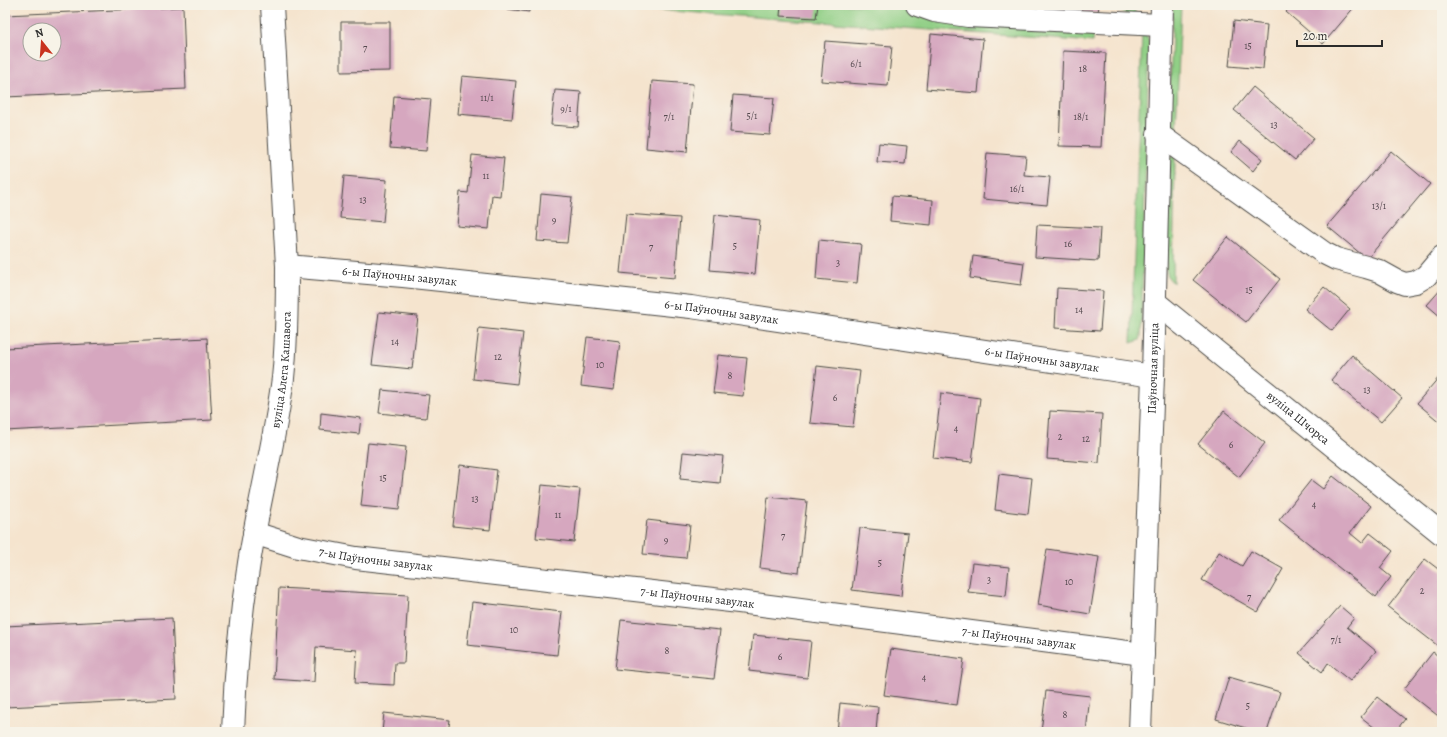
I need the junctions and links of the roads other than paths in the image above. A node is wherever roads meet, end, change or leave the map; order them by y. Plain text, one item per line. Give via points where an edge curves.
1 (272, 5) edge
2 (917, 5) edge
3 (1161, 15) edge
4 (1158, 134) junction
5 (1442, 257) edge
6 (287, 266) junction
7 (1155, 302) junction
8 (1153, 376) junction
9 (254, 533) junction
10 (1442, 534) edge
11 (1143, 654) junction
12 (233, 732) edge
13 (1140, 732) edge

1 - 6 street, вуліца Алега Кашавога
2 - 3 street via 934,11 968,16
3 - 4 street, Паўночная вуліца
4 - 5 street via 1336,259 1366,267 1405,284 1416,282 1426,276
4 - 7 street, Паўночная вуліца
6 - 8 street, 6-ы Паўночны завулак via 691,307
6 - 9 street, вуліца Алега Кашавога via 283,376 274,438
7 - 8 street, Паўночная вуліца
7 - 10 street, вуліца Шчорса
8 - 11 street, Паўночная вуліца
9 - 11 street, 7-ы Паўночны завулак via 298,547 356,558 723,600
9 - 12 street, вуліца Алега Кашавога via 236,663
11 - 13 street, Паўночная вуліца

